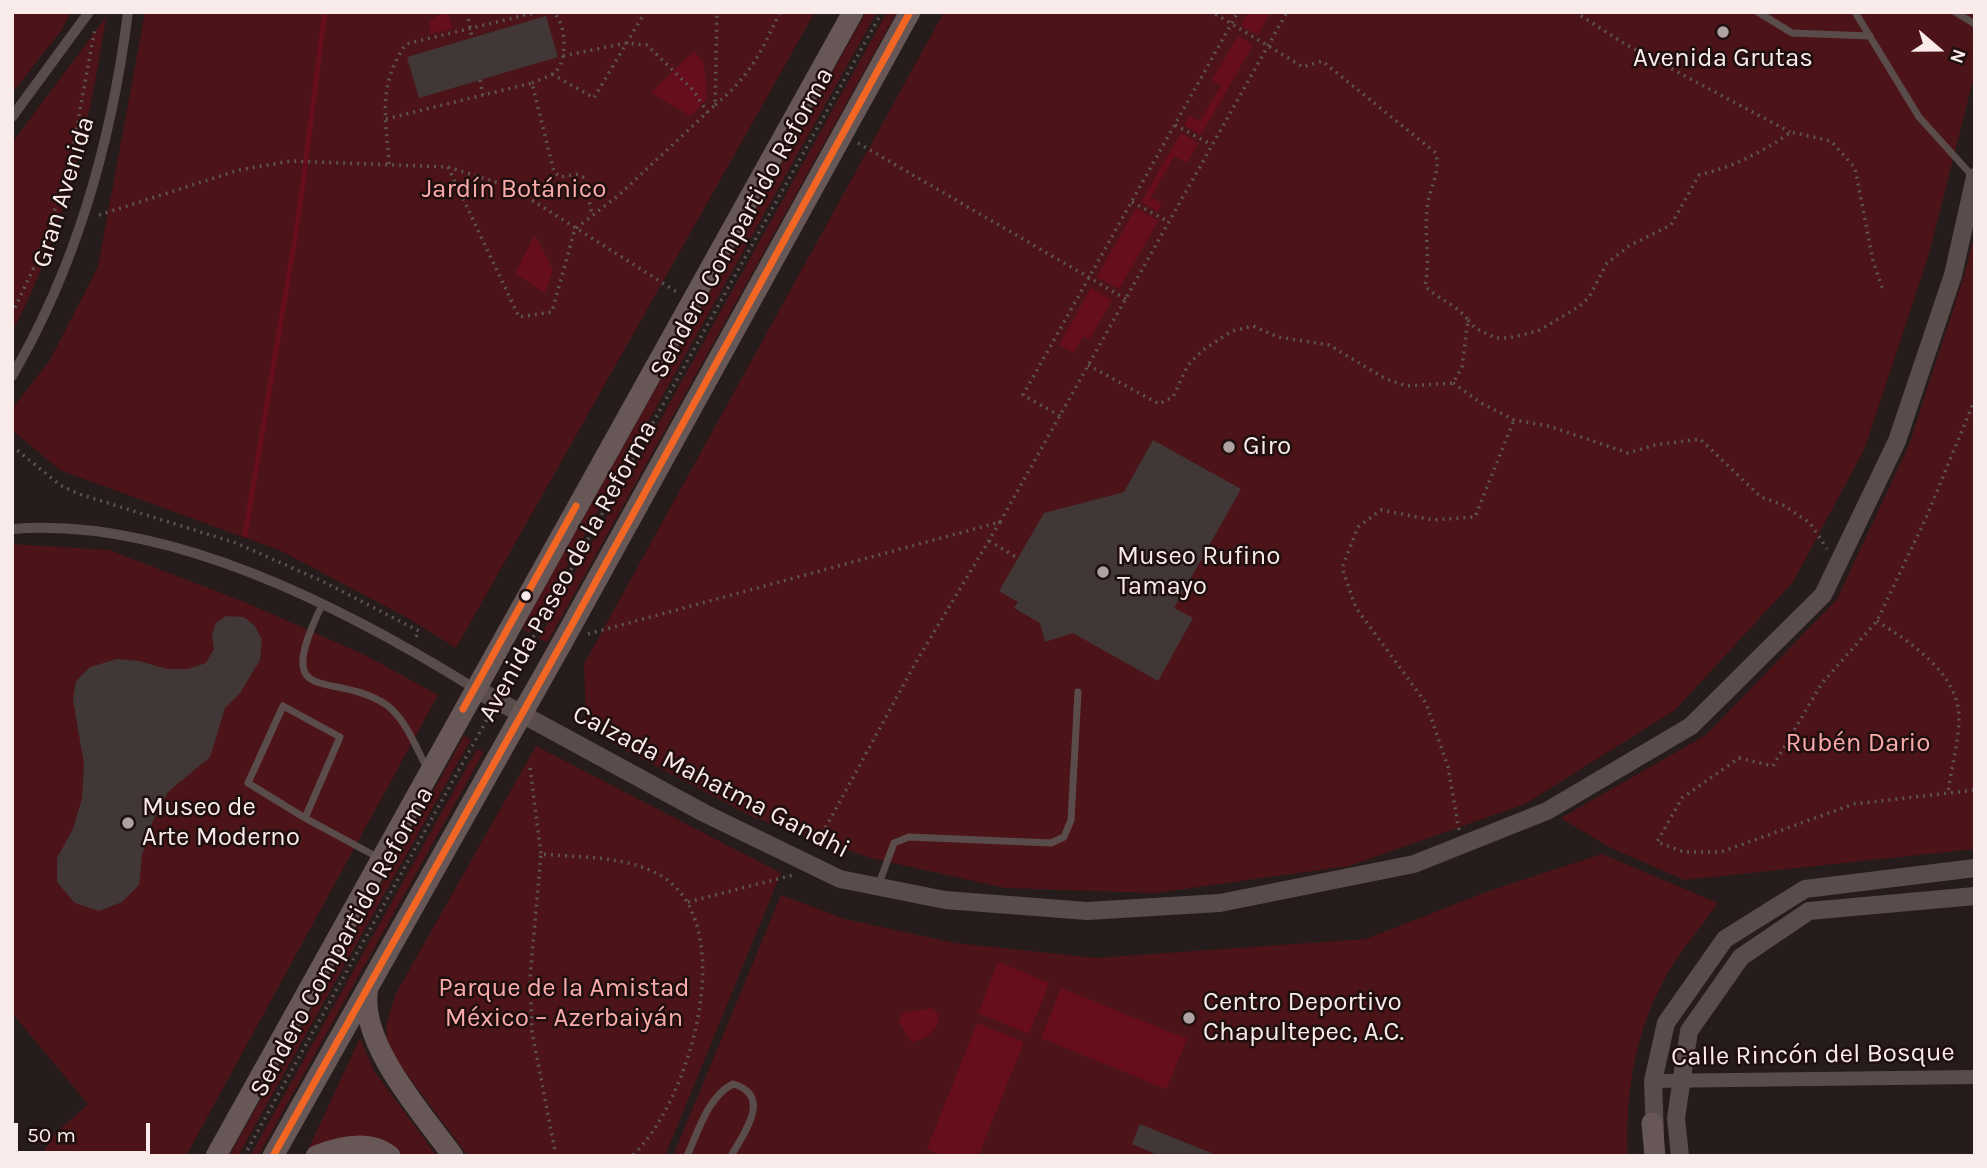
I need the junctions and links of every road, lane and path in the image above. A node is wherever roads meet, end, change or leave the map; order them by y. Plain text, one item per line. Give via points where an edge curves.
1 (89, 12) edge
2 (128, 12) edge
3 (467, 12) edge
4 (538, 12) edge
5 (645, 12) edge
6 (717, 12) edge
7 (780, 12) edge
8 (853, 12) edge
9 (882, 12) edge
10 (910, 12) edge
11 (1212, 12) edge
12 (1238, 12) edge
13 (1287, 12) edge
14 (1575, 12) edge
15 (1758, 12) edge
16 (1855, 12) edge
17 (1955, 12) edge
18 (555, 13) edge
19 (96, 24) dead end
20 (1232, 24) junction
21 (1975, 24) edge
22 (470, 29) junction
23 (1870, 36) junction
24 (472, 38) dead end
25 (626, 44) junction
26 (1268, 46) junction
27 (563, 56) junction
28 (552, 74) junction
29 (480, 80) dead end
30 (532, 83) junction
31 (483, 95) junction
32 (715, 106) junction
33 (708, 113) junction
34 (12, 117) edge
35 (386, 119) junction
36 (1175, 125) junction
37 (1791, 132) junction
38 (842, 134) junction
39 (1212, 145) junction
40 (389, 164) junction
41 (448, 167) junction
42 (1975, 178) edge
43 (1132, 202) junction
44 (592, 216) junction
45 (81, 221) junction
46 (1169, 222) junction
47 (575, 229) junction
48 (1089, 278) junction
49 (1883, 290) dead end
50 (1126, 299) junction
51 (692, 302) junction
52 (12, 314) edge
53 (1468, 320) junction
54 (1088, 365) junction
55 (12, 376) edge
56 (1453, 383) junction
57 (1975, 399) edge
58 (1060, 416) junction
59 (1514, 420) junction
60 (12, 446) edge
61 (1000, 522) junction
62 (12, 529) edge
63 (989, 541) junction
64 (1018, 558) dead end
65 (1839, 564) junction
66 (322, 605) junction
67 (1877, 621) junction
68 (563, 641) junction
69 (521, 645) dead end
70 (527, 648) junction
71 (410, 649) junction
72 (533, 652) dead end
73 (508, 683) dead end
74 (474, 688) junction
75 (1078, 692) dead end
76 (520, 713) junction
77 (484, 727) dead end
78 (466, 732) dead end
79 (477, 738) junction
80 (488, 745) dead end
81 (530, 768) dead end
82 (428, 771) junction
83 (1975, 790) edge
84 (1948, 793) junction
85 (305, 818) junction
86 (1462, 845) junction
87 (541, 854) junction
88 (380, 858) junction
89 (806, 863) junction
90 (1975, 869) edge
91 (878, 887) junction
92 (1805, 889) junction
93 (1975, 896) edge
94 (688, 902) junction
95 (1809, 911) junction
96 (369, 981) junction
97 (1975, 1077) edge
98 (1653, 1081) junction
99 (1680, 1082) junction
100 (1652, 1123) joint
101 (216, 1156) edge
102 (244, 1156) edge
103 (273, 1156) edge
104 (316, 1156) edge
105 (390, 1156) edge
106 (453, 1156) edge
107 (556, 1156) edge
108 (632, 1156) edge
109 (687, 1156) edge
110 (731, 1156) edge
111 (1657, 1156) edge
112 (1679, 1156) edge

1 - 34 street
2 - 45 street, Gran Avenida via 115,100
3 - 22 path
4 - 22 path
5 - 25 path
6 - 32 path
7 - 32 path via 741,84
8 - 51 main road, Avenida Paseo de la Reforma
9 - 70 path, Sendero Compartido Reforma
10 - 38 main road, Avenida Paseo de la Reforma
11 - 20 path
12 - 20 path
13 - 26 path
14 - 37 path via 1625,44
15 - 23 lane via 1792,33
16 - 23 lane
17 - 21 lane
18 - 27 path via 563,35
19 - 52 path via 69,170 36,265
20 - 26 path
20 - 36 path
22 - 24 path
22 - 35 path via 406,44 385,91
23 - 42 lane via 1919,117
25 - 27 path
25 - 28 path via 594,98
25 - 33 path via 647,45 674,69
26 - 39 path
26 - 53 path via 1303,66 1322,61 1436,153 1439,167 1428,202 1425,286 1457,306
27 - 28 path
28 - 30 path
29 - 31 path
30 - 31 path
30 - 44 path via 554,172 560,177 578,174 585,178
31 - 35 path
32 - 33 path
33 - 44 path
35 - 40 path
36 - 39 path
36 - 43 path
37 - 49 path via 1831,141 1855,168
37 - 53 path via 1726,169 1699,175 1671,225 1607,263 1589,297 1538,331 1496,338
38 - 48 path
38 - 68 main road, Avenida Paseo de la Reforma
39 - 46 path
40 - 41 path
40 - 45 path via 291,161 239,170
41 - 47 path via 511,187
41 - 47 path via 519,317 552,312
42 - 65 street, Calzada Mahatma Gandhi via 1953,275 1898,441
43 - 46 path
43 - 48 path
44 - 47 path
45 - 55 street, Gran Avenida via 62,280
46 - 50 path
47 - 51 path
48 - 50 path
48 - 58 path via 1023,395
50 - 54 path
51 - 74 main road, Avenida Paseo de la Reforma
53 - 56 path via 1462,367
54 - 56 path via 1159,404 1173,397 1188,365 1203,351 1232,331 1254,326 1278,337 1329,345 1386,380 1408,386
54 - 58 path
56 - 59 path
57 - 67 path
58 - 61 path
59 - 65 path via 1549,426 1628,453 1700,439 1761,497 1810,523
59 - 86 path via 1475,517 1433,520 1381,510 1358,527 1342,568 1356,608 1426,703 1448,767
60 - 71 path via 60,485 79,494 236,543 377,609 419,631
61 - 63 path
61 - 68 path
62 - 66 street via 50,526 176,546
63 - 64 path
63 - 89 path via 916,662
65 - 86 street, Calzada Mahatma Gandhi via 1823,595 1690,726 1547,811
66 - 71 street
66 - 82 lane via 302,650 302,665 309,677 388,707
67 - 84 path via 1911,643 1946,678 1959,715
67 - 84 path via 1822,683 1773,765 1739,758 1682,798 1657,842 1684,852 1721,852 1854,804
68 - 76 main road, Avenida Paseo de la Reforma
69 - 70 path
70 - 72 path
70 - 73 path, Sendero Compartido Reforma
71 - 74 street
74 - 76 street, Calzada Mahatma Gandhi
74 - 82 main road, Avenida Paseo de la Reforma
75 - 91 lane via 1072,820 1064,837 1051,843 909,837 894,843
76 - 89 street, Calzada Mahatma Gandhi
76 - 96 main road, Avenida Paseo de la Reforma
77 - 79 path, Sendero Compartido Reforma
78 - 79 path
79 - 80 path
79 - 102 path, Sendero Compartido Reforma
81 - 87 path
82 - 88 main road, Avenida Paseo de la Reforma
83 - 84 path
85 - 85 lane via 248,783 283,706 340,737
85 - 88 lane
86 - 91 street, Calzada Mahatma Gandhi via 1414,864 1220,903 1087,911 945,900
87 - 94 path via 637,865 666,880
87 - 107 path via 530,978 532,1032
88 - 101 main road, Avenida Paseo de la Reforma
89 - 91 street, Calzada Mahatma Gandhi via 840,879
89 - 94 path via 792,877
90 - 92 street
92 - 95 street
92 - 98 street via 1725,939 1666,1023
93 - 95 street
94 - 108 path via 702,950 703,997 681,1077 644,1145
95 - 99 street via 1741,957 1689,1031
96 - 103 main road, Avenida Paseo de la Reforma
96 - 106 main road via 367,1010 384,1060
97 - 99 street, Calle Rincón del Bosque
98 - 99 street, Calle Rincón del Bosque
98 - 100 street
99 - 112 street
100 - 111 main road
104 - 105 main road via 356,1145
109 - 110 lane via 713,1102 722,1089 733,1084 752,1096 754,1108

